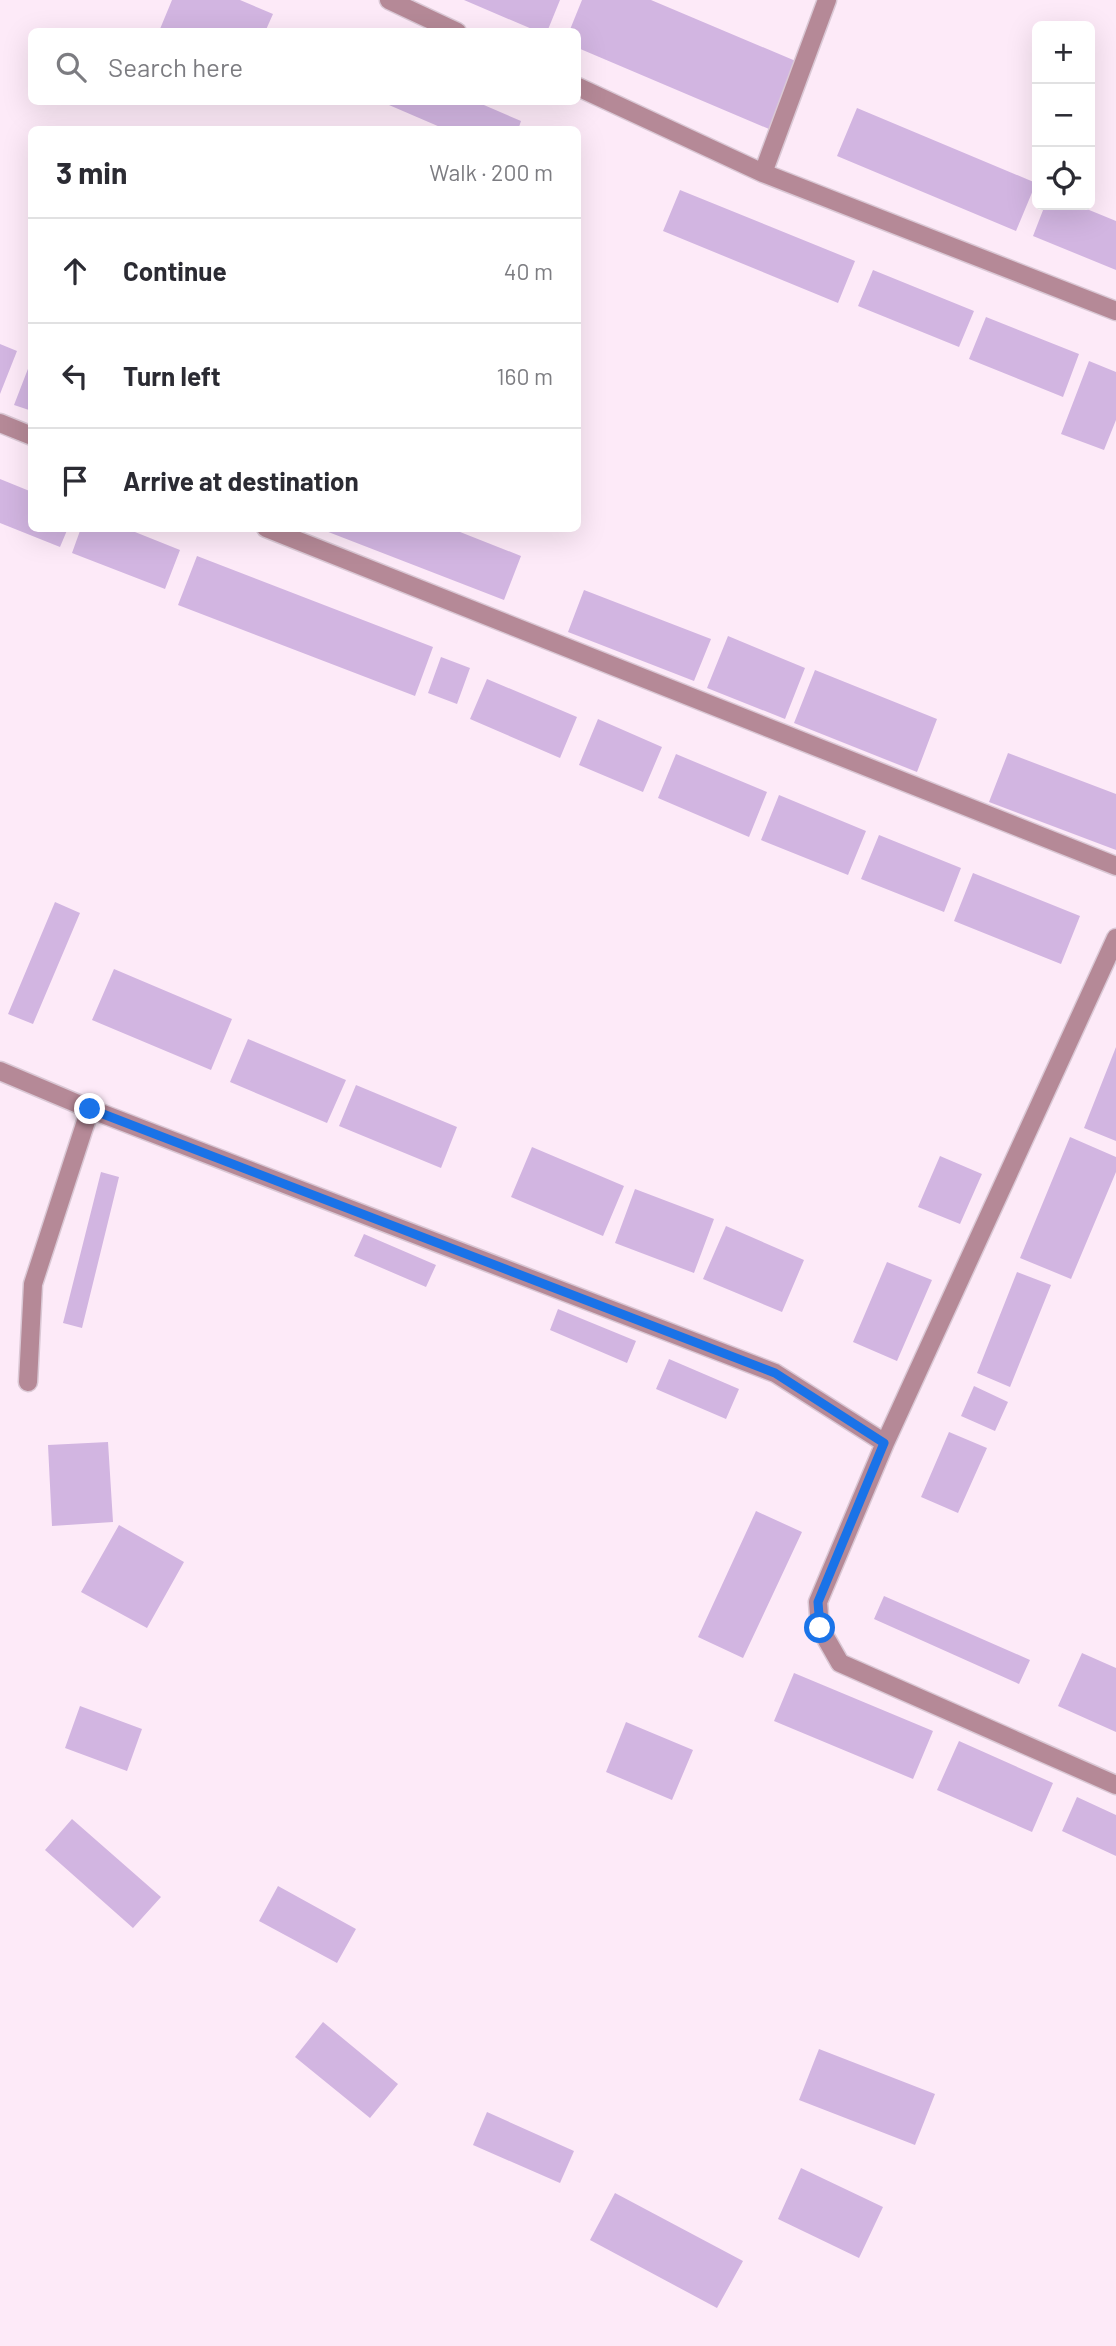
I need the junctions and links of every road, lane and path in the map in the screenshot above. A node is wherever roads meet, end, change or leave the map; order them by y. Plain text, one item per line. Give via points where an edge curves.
1 (389, 0) edge
2 (827, 0) edge
3 (448, 28) edge
4 (581, 88) edge
5 (763, 173) junction
6 (1116, 311) edge
7 (0, 423) edge
8 (28, 434) edge
9 (276, 532) edge
10 (1116, 866) edge
11 (1116, 939) edge
12 (0, 1071) edge
13 (90, 1109) junction
14 (28, 1381) dead end
15 (884, 1443) junction
16 (1116, 1785) edge

1 - 3 street
2 - 5 street
4 - 5 street
5 - 6 street
7 - 8 street
9 - 10 street
11 - 15 street
12 - 13 street
13 - 14 street via 33,1284
13 - 15 street via 775,1373
15 - 16 street via 818,1602 820,1628 840,1663

